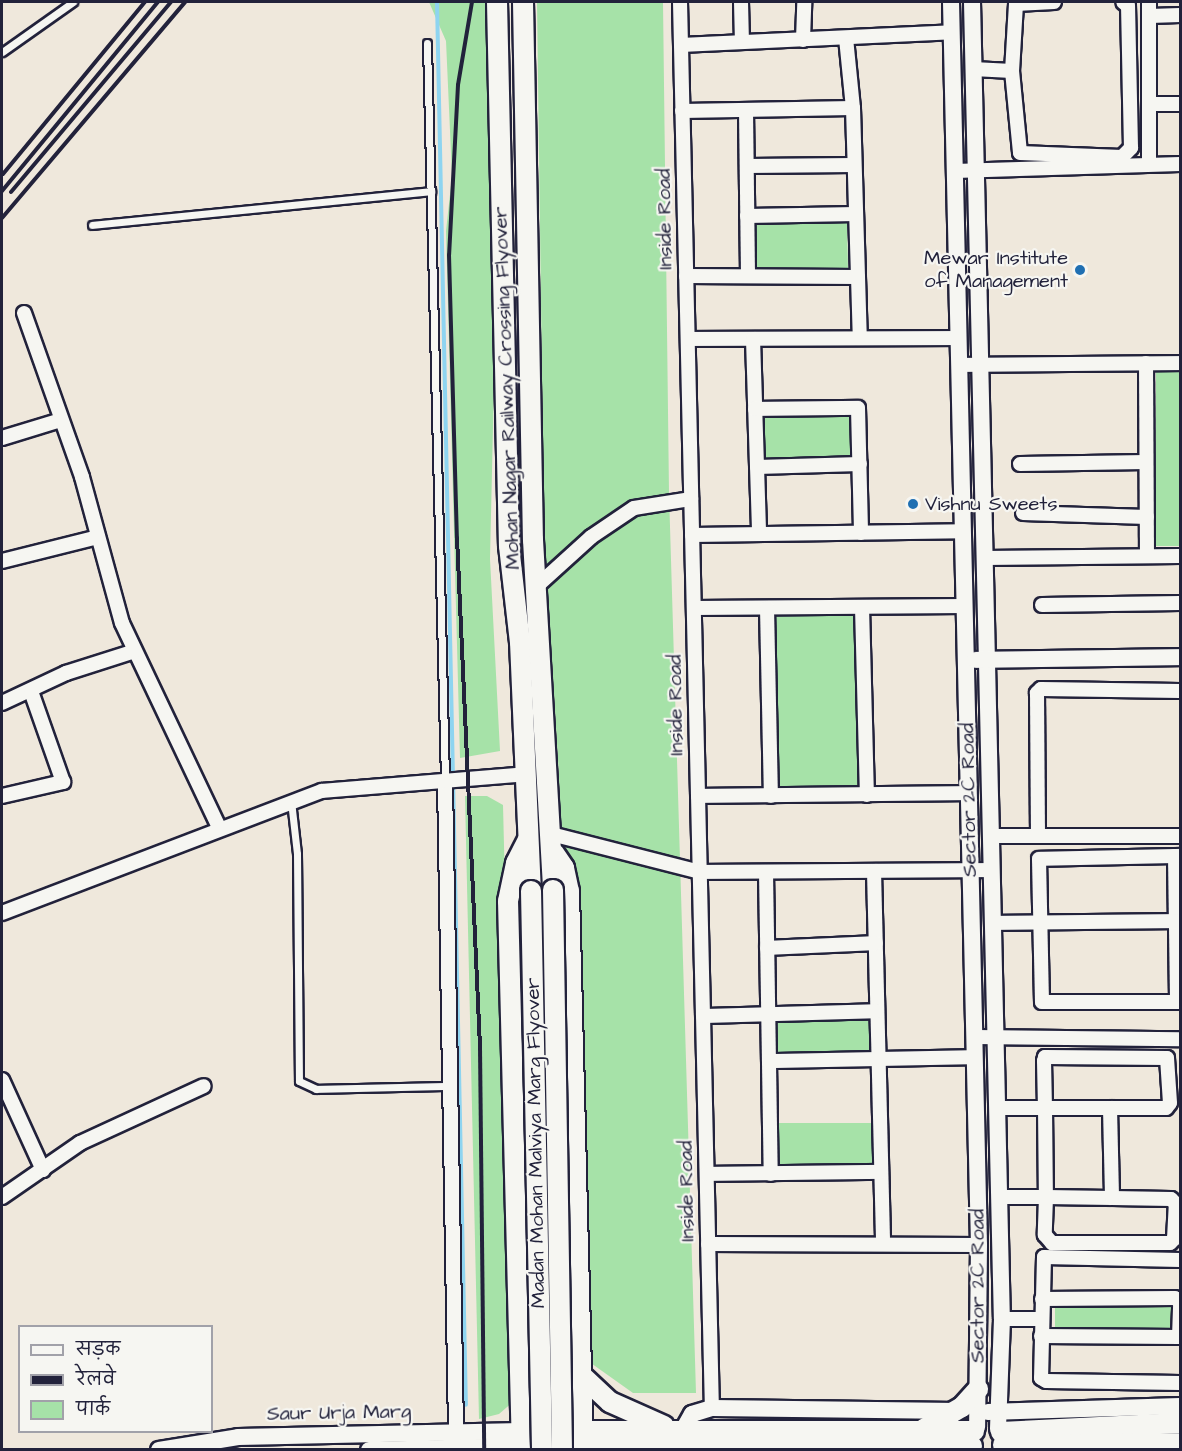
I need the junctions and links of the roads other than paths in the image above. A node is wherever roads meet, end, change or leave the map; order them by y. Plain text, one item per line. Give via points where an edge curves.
1 (73, 2) edge
2 (497, 2) edge
3 (523, 2) edge
4 (680, 2) edge
5 (741, 2) edge
6 (804, 2) edge
7 (951, 2) edge
8 (972, 2) edge
9 (1054, 2) edge
10 (1123, 2) edge
11 (1149, 9) edge
12 (1180, 15) edge
13 (952, 32) junction
14 (846, 38) junction
15 (803, 40) junction
16 (742, 42) junction
17 (427, 44) dead end
18 (681, 45) junction
19 (2, 52) edge
20 (973, 69) junction
21 (1012, 71) junction
22 (1149, 73) junction
23 (1129, 74) junction
24 (1149, 104) junction
25 (1180, 104) edge
26 (853, 108) junction
27 (746, 110) junction
28 (682, 111) junction
29 (1149, 164) junction
30 (1180, 164) edge
31 (854, 165) junction
32 (747, 166) junction
33 (955, 171) junction
34 (976, 171) junction
35 (431, 190) junction
36 (856, 214) junction
37 (747, 216) junction
38 (92, 225) dead end
39 (957, 265) junction
40 (978, 265) junction
41 (686, 276) junction
42 (748, 276) junction
43 (858, 277) junction
44 (24, 313) dead end
45 (860, 338) junction
46 (959, 338) junction
47 (688, 339) junction
48 (753, 339) junction
49 (1146, 363) junction
50 (1180, 363) edge
51 (980, 364) junction
52 (960, 365) junction
53 (756, 409) junction
54 (62, 420) junction
55 (2, 438) edge
56 (1146, 462) junction
57 (860, 464) junction
58 (1020, 464) dead end
59 (757, 467) junction
60 (962, 468) junction
61 (982, 468) junction
62 (691, 499) junction
63 (1023, 513) dead end
64 (1148, 517) junction
65 (963, 531) junction
66 (861, 533) junction
67 (759, 534) junction
68 (692, 535) junction
69 (98, 537) junction
70 (1147, 556) junction
71 (1180, 556) edge
72 (984, 558) junction
73 (2, 561) edge
74 (537, 586) junction
75 (1180, 603) edge
76 (1042, 605) dead end
77 (965, 606) junction
78 (862, 607) junction
79 (694, 608) junction
80 (766, 608) junction
81 (135, 651) junction
82 (1180, 657) edge
83 (987, 660) junction
84 (966, 661) junction
85 (1180, 690) edge
86 (31, 691) junction
87 (2, 703) edge
88 (527, 774) junction
89 (447, 781) junction
90 (969, 793) junction
91 (867, 795) junction
92 (2, 796) edge
93 (698, 796) junction
94 (771, 796) junction
95 (291, 801) junction
96 (220, 829) junction
97 (991, 836) junction
98 (1038, 836) junction
99 (1180, 836) edge
100 (529, 837) junction
101 (551, 841) junction
102 (1178, 856) edge
103 (971, 870) junction
104 (991, 870) junction
105 (874, 871) junction
106 (700, 872) junction
107 (766, 872) junction
108 (2, 913) edge
109 (1176, 921) junction
110 (1039, 922) junction
111 (993, 923) junction
112 (876, 943) junction
113 (767, 948) junction
114 (1179, 1002) edge
115 (877, 1011) junction
116 (768, 1014) junction
117 (703, 1016) junction
118 (975, 1037) junction
119 (995, 1038) junction
120 (1180, 1039) edge
121 (975, 1057) junction
122 (878, 1059) junction
123 (769, 1061) junction
124 (2, 1080) edge
125 (204, 1086) dead end
126 (452, 1086) junction
127 (997, 1108) junction
128 (1045, 1108) junction
129 (1110, 1108) junction
130 (43, 1170) junction
131 (881, 1172) junction
132 (706, 1174) junction
133 (771, 1174) junction
134 (2, 1197) edge
135 (999, 1197) junction
136 (1046, 1197) junction
137 (1112, 1198) junction
138 (708, 1244) junction
139 (883, 1244) junction
140 (980, 1245) junction
141 (1180, 1260) edge
142 (1042, 1299) junction
143 (1002, 1319) junction
144 (1042, 1319) junction
145 (1041, 1336) junction
146 (1180, 1337) edge
147 (579, 1373) junction
148 (1180, 1383) edge
149 (978, 1389) junction
150 (1180, 1406) edge
151 (712, 1408) junction
152 (956, 1411) junction
153 (1180, 1423) edge
154 (924, 1429) junction
155 (456, 1432) junction
156 (975, 1433) edge
157 (1000, 1433) edge
158 (673, 1439) edge
159 (522, 1442) edge
160 (583, 1442) edge
161 (1180, 1443) edge
162 (1039, 1447) edge
163 (716, 1448) edge
164 (159, 1449) edge
165 (369, 1449) edge
166 (542, 1449) edge
167 (562, 1449) edge

1 - 19 lane
2 - 88 main road, Mohan Nagar Railway Crossing Flyover via 509,546 520,642
3 - 74 main road, Mohan Nagar Railway Crossing Flyover
4 - 18 street, Inside Road
5 - 16 street
6 - 15 street
7 - 13 street, Sector 2C Road
8 - 20 street, Sector 2C Road
9 - 21 street via 1016,4
10 - 23 street via 1128,6
11 - 12 street
11 - 22 street
13 - 14 street
13 - 33 street, Sector 2C Road
14 - 15 street
14 - 26 street
15 - 16 street
16 - 18 street
17 - 35 lane
18 - 28 street, Inside Road
20 - 21 street
20 - 34 street, Sector 2C Road
21 - 23 street via 1020,153 1122,157 1131,148
22 - 23 street
22 - 24 street
24 - 25 street
24 - 29 street
26 - 27 street
26 - 31 street
27 - 28 street
27 - 32 street
28 - 41 street, Inside Road
29 - 30 street
29 - 34 street
31 - 32 street
31 - 36 street
32 - 37 street
33 - 34 street
33 - 39 street, Sector 2C Road
34 - 40 street, Sector 2C Road
35 - 38 lane
35 - 89 lane
36 - 37 street
36 - 43 street
37 - 42 street
39 - 40 street
39 - 46 street, Sector 2C Road
40 - 51 street, Sector 2C Road
41 - 42 street
41 - 47 street, Inside Road
42 - 43 street
43 - 45 street
44 - 54 street
45 - 46 street
45 - 48 street
46 - 52 street, Sector 2C Road
47 - 48 street
47 - 62 street, Inside Road
48 - 53 street
49 - 50 street
49 - 51 street
49 - 56 street
51 - 52 street
51 - 61 street, Sector 2C Road
52 - 60 street, Sector 2C Road
53 - 57 street via 858,408
53 - 59 street
54 - 55 street
54 - 69 street
56 - 58 street
56 - 64 street
57 - 59 street
57 - 66 street
59 - 67 street
60 - 61 street
60 - 65 street, Sector 2C Road
61 - 72 street, Sector 2C Road
62 - 68 street, Inside Road
62 - 74 street via 634,508 591,537
63 - 64 street
64 - 70 street
65 - 66 street
65 - 77 street, Sector 2C Road
66 - 67 street
67 - 68 street
68 - 79 street, Inside Road
69 - 73 street
69 - 81 street via 122,623
70 - 71 street
70 - 72 street
72 - 83 street, Sector 2C Road
74 - 101 main road, Mohan Nagar Railway Crossing Flyover
75 - 76 street
77 - 78 street
77 - 84 street, Sector 2C Road
78 - 80 street
78 - 91 street
79 - 80 street
79 - 93 street, Inside Road
80 - 94 street
81 - 86 street via 66,673
81 - 96 street
82 - 83 street
83 - 84 street
83 - 97 street, Sector 2C Road
84 - 90 street, Sector 2C Road
85 - 98 street via 1038,690
86 - 87 street
86 - 92 street via 63,782
88 - 89 street
88 - 100 main road, Mohan Nagar Railway Crossing Flyover
89 - 95 street via 322,791
89 - 126 street
90 - 91 street
90 - 103 street, Sector 2C Road
91 - 94 street
93 - 94 street
93 - 106 street, Inside Road
95 - 96 street
95 - 126 lane via 297,854 299,1081 316,1089
96 - 108 street
97 - 98 street
97 - 104 street, Sector 2C Road
98 - 99 street
100 - 159 main road via 516,863 508,901
100 - 166 main road, Madan Mohan Malviya Marg Flyover, bridge
101 - 106 street
101 - 147 main road via 564,868 569,891
101 - 167 main road, Madan Mohan Malviya Marg Flyover, bridge
102 - 109 street
102 - 110 street via 1039,859
103 - 104 street
103 - 105 street
103 - 118 street, Sector 2C Road
104 - 111 street, Sector 2C Road
105 - 107 street
105 - 112 street
106 - 107 street
106 - 117 street, Inside Road
107 - 113 street
109 - 110 street
109 - 114 street
110 - 111 street
110 - 114 street via 1042,1002
111 - 119 street, Sector 2C Road
112 - 113 street
112 - 115 street
113 - 116 street
115 - 116 street
115 - 122 street
116 - 117 street
116 - 123 street
117 - 132 street, Inside Road
118 - 119 street
118 - 121 street, Sector 2C Road
119 - 120 street
119 - 127 street, Sector 2C Road
121 - 122 street
121 - 140 street, Sector 2C Road
122 - 123 street
122 - 131 street
123 - 133 street
124 - 130 street
125 - 130 street via 80,1143
126 - 155 street
127 - 128 street
127 - 135 street, Sector 2C Road
128 - 129 street
128 - 129 street via 1045,1057 1168,1059 1168,1107
128 - 136 street
129 - 137 street
130 - 134 street
131 - 133 street
131 - 139 street
132 - 133 street
132 - 138 street, Inside Road
135 - 136 street
135 - 143 street, Sector 2C Road
136 - 137 street
136 - 137 street via 1045,1236 1052,1243 1172,1242 1174,1201
138 - 139 street
138 - 151 street, Inside Road
139 - 140 street
140 - 149 street, Sector 2C Road
141 - 142 street via 1045,1257
142 - 144 street
142 - 146 street via 1175,1298 1180,1302
143 - 144 street
143 - 157 street, Sector 2C Road
144 - 145 street
145 - 146 street
145 - 148 street via 1043,1381
147 - 158 main road via 610,1402
147 - 160 main road
149 - 152 main road
149 - 156 street, Sector 2C Road
150 - 157 street
151 - 152 street
151 - 158 street via 692,1414
152 - 154 main road
152 - 156 street
153 - 157 main road
154 - 156 main road
154 - 158 main road
155 - 159 street, Saur Urja Marg
155 - 164 street, Saur Urja Marg via 238,1437
156 - 157 main road via 991,1424
156 - 163 main road
157 - 162 main road
158 - 160 main road
158 - 163 main road
159 - 160 main road
159 - 165 street, Saur Urja Marg
161 - 162 main road

